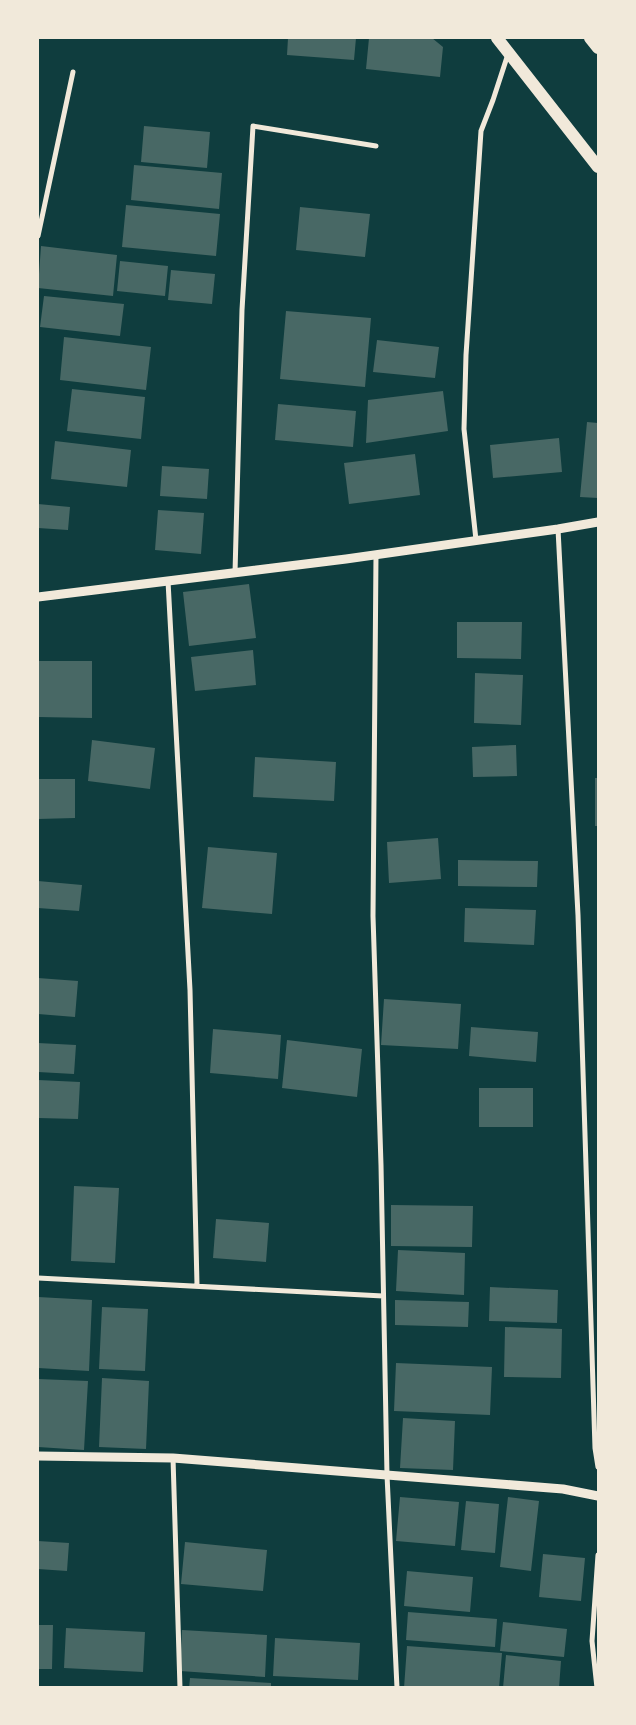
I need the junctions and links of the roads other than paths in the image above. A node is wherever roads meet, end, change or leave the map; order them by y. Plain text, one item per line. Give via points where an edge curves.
1 (497, 38) edge
2 (590, 38) edge
3 (598, 48) edge
4 (509, 51) junction
5 (73, 72) dead end
6 (376, 146) dead end
7 (598, 167) edge
8 (38, 236) edge
9 (598, 522) edge
10 (558, 529) junction
11 (476, 540) junction
12 (376, 555) junction
13 (235, 573) junction
14 (168, 581) junction
15 (38, 597) edge
16 (38, 1278) edge
17 (197, 1285) junction
18 (384, 1296) junction
19 (38, 1456) edge
20 (173, 1458) junction
21 (598, 1467) edge
22 (387, 1475) junction
23 (598, 1496) edge
24 (598, 1555) edge
25 (180, 1688) edge
26 (397, 1688) edge
27 (596, 1688) edge

1 - 4 main road
2 - 3 main road
4 - 7 main road
4 - 11 street via 481,132 479,161 464,429
5 - 8 street
6 - 13 street via 253,126 242,310
9 - 10 street
10 - 11 street
10 - 21 street via 578,915
11 - 12 street
12 - 13 street
12 - 18 street via 373,916
13 - 14 street
14 - 15 street
14 - 17 street via 190,990
16 - 17 street
17 - 18 street
18 - 22 street
19 - 20 street
20 - 22 street
20 - 25 street
22 - 23 street via 563,1489
22 - 26 street
24 - 27 street via 592,1641

